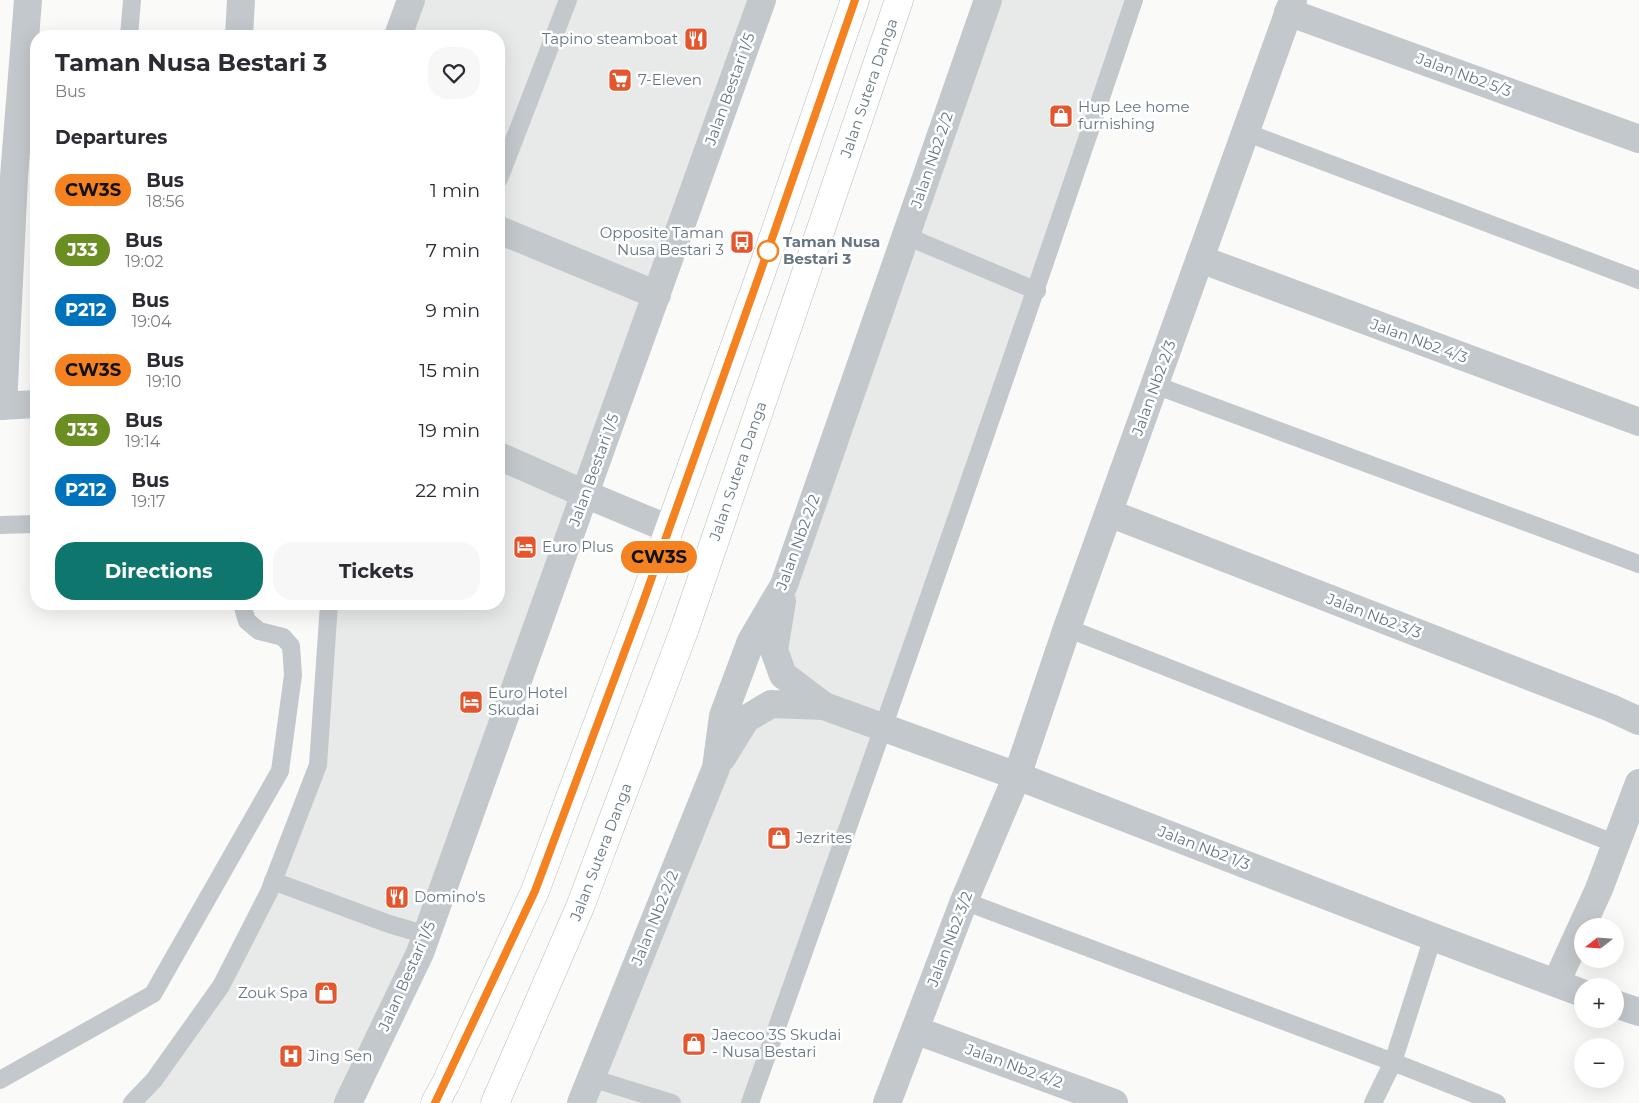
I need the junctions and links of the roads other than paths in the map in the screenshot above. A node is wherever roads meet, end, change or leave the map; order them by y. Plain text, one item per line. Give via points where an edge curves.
1 (28, 0) edge
2 (132, 0) edge
3 (241, 0) edge
4 (411, 0) edge
5 (568, 0) edge
6 (762, 0) edge
7 (855, 0) edge
8 (899, 0) edge
9 (988, 0) edge
10 (1134, 0) edge
11 (1290, 6) edge
12 (130, 30) edge
13 (239, 30) edge
14 (400, 30) edge
15 (30, 55) edge
16 (1245, 132) junction
17 (1639, 139) edge
18 (505, 163) edge
19 (7, 178) edge
20 (505, 232) edge
21 (906, 236) junction
22 (1200, 259) junction
23 (5, 274) edge
24 (1639, 280) edge
25 (1036, 291) junction
26 (656, 295) junction
27 (1155, 384) junction
28 (30, 404) edge
29 (1, 406) edge
30 (1639, 422) edge
31 (505, 459) edge
32 (585, 494) junction
33 (1109, 513) junction
34 (0, 524) edge
35 (30, 524) edge
36 (669, 529) junction
37 (1639, 564) edge
38 (784, 585) junction
39 (244, 610) edge
40 (329, 610) edge
41 (1067, 628) junction
42 (824, 706) junction
43 (1639, 721) edge
44 (884, 728) junction
45 (716, 768) junction
46 (1017, 776) junction
47 (1639, 783) edge
48 (1616, 844) junction
49 (273, 881) junction
50 (964, 901) junction
51 (426, 935) junction
52 (1433, 937) junction
53 (1556, 984) junction
54 (1574, 990) edge
55 (1624, 1007) edge
56 (1639, 1012) edge
57 (915, 1030) junction
58 (1393, 1062) junction
59 (591, 1078) junction
60 (0, 1080) edge
61 (132, 1103) edge
62 (348, 1103) edge
63 (435, 1103) edge
64 (495, 1103) edge
65 (581, 1103) edge
66 (672, 1103) edge
67 (750, 1103) edge
68 (886, 1103) edge
69 (1114, 1103) edge
70 (1373, 1103) edge
71 (1497, 1103) edge

1 - 15 street
2 - 12 lane
3 - 13 street
4 - 14 street
5 - 18 lane
6 - 26 street, Jalan Bestari 1/5
7 - 36 main road
8 - 64 main road, Jalan Sutera Danga via 681,637 580,907
9 - 21 street, Jalan Nb2 2/2
10 - 25 lane
11 - 16 street, Jalan Nb2 2/3
11 - 17 street, Jalan Nb2 5/3
15 - 19 street
16 - 22 street, Jalan Nb2 2/3
16 - 24 lane
19 - 23 street
20 - 26 street
21 - 25 lane
21 - 38 street, Jalan Nb2 2/2
22 - 27 street, Jalan Nb2 2/3
22 - 30 street, Jalan Nb2 4/3
23 - 29 street
25 - 44 lane
26 - 32 street, Jalan Bestari 1/5
27 - 33 street, Jalan Nb2 2/3
27 - 37 lane
28 - 29 street
31 - 32 street
32 - 36 street
32 - 51 street, Jalan Bestari 1/5
33 - 41 street, Jalan Nb2 2/3
33 - 43 street, Jalan Nb2 3/3
34 - 35 lane
36 - 63 main road via 535,891
38 - 42 street, Jalan Nb2 1/3 via 774,650 783,675
38 - 45 street, Jalan Nb2 2/2 via 751,641 723,716
39 - 60 lane via 247,620 259,631 283,637 291,646 293,675 280,772 153,994
40 - 49 lane via 318,765
41 - 46 street, Jalan Nb2 2/3
41 - 48 lane
42 - 44 street, Jalan Nb2 1/3
42 - 45 street, Jalan Nb2 1/3 via 771,704 746,720
44 - 46 street, Jalan Nb2 1/3
44 - 67 lane
45 - 59 street, Jalan Nb2 2/2
46 - 50 street, Jalan Nb2 3/2
46 - 52 street, Jalan Nb2 1/3
47 - 48 street
48 - 53 street
49 - 51 lane
49 - 61 lane via 221,986 154,1080
50 - 57 street, Jalan Nb2 3/2
50 - 58 lane
51 - 62 street, Jalan Bestari 1/5
52 - 53 street, Jalan Nb2 1/3
52 - 58 lane
53 - 54 street, Jalan Nb2 1/3
55 - 56 street
57 - 68 street, Jalan Nb2 3/2
57 - 69 street, Jalan Nb2 4/2
58 - 70 lane
58 - 71 lane
59 - 65 street, Jalan Nb2 2/2
59 - 66 lane

